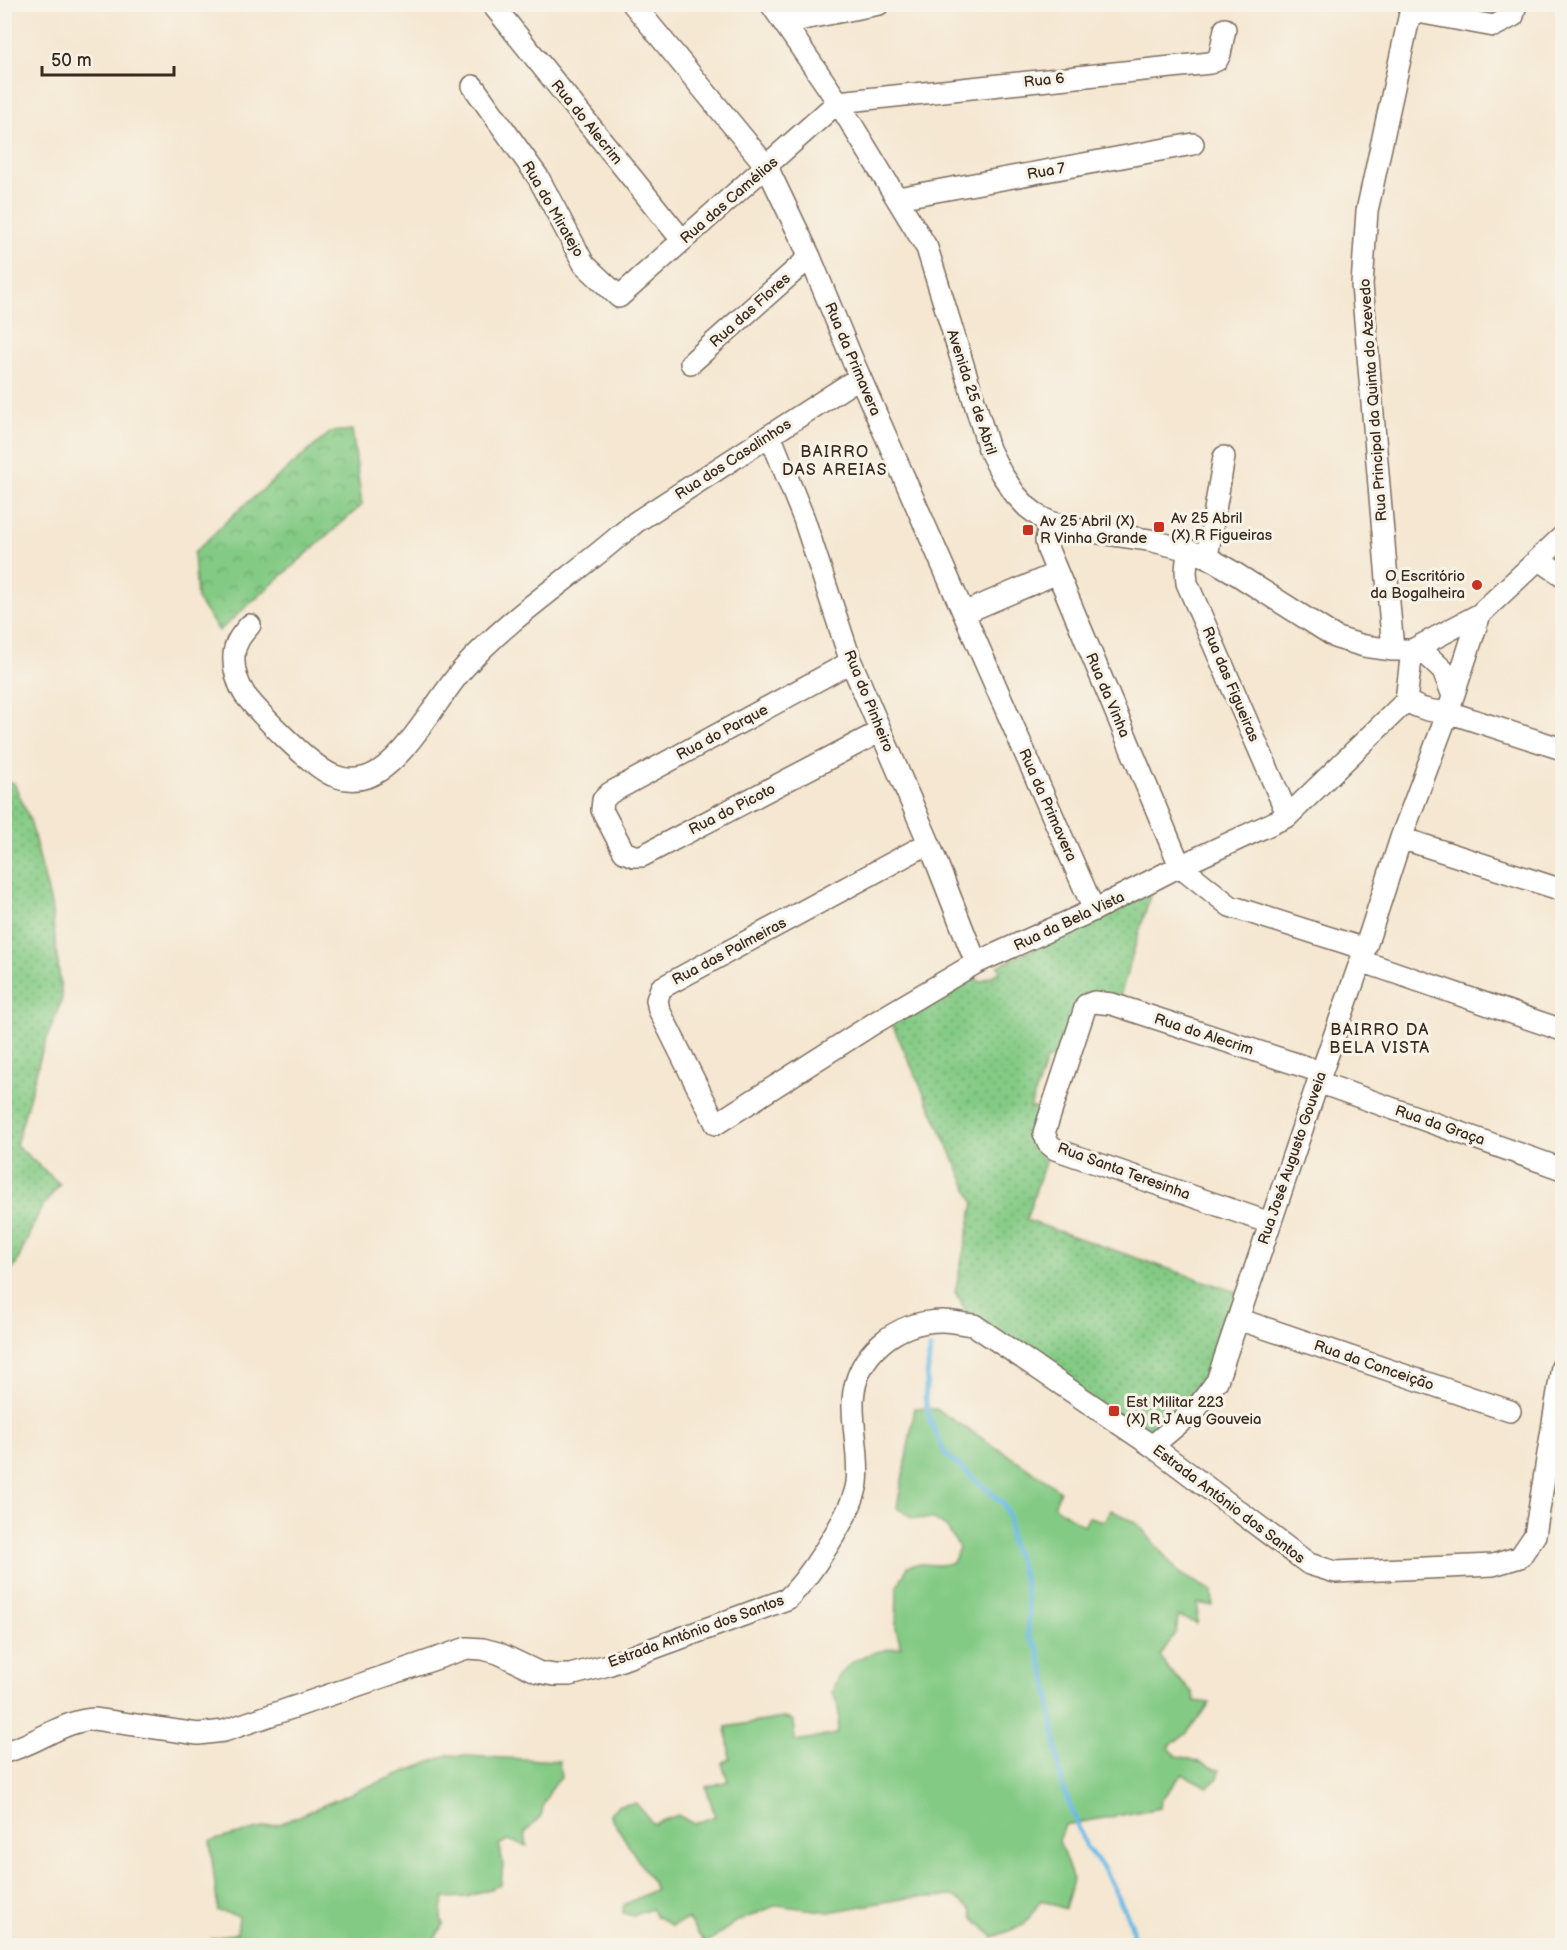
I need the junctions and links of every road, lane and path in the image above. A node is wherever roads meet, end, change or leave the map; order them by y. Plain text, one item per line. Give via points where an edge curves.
1 (492, 4) edge
2 (633, 4) edge
3 (771, 4) edge
4 (879, 4) edge
5 (1516, 4) edge
6 (1412, 8) edge
7 (785, 25) junction
8 (1225, 29) dead end
9 (473, 86) dead end
10 (838, 102) junction
11 (1193, 144) dead end
12 (766, 166) junction
13 (898, 198) junction
14 (682, 240) junction
15 (810, 257) junction
16 (619, 297) joint
17 (691, 363) dead end
18 (860, 377) junction
19 (770, 435) junction
20 (1224, 457) dead end
21 (1050, 522) junction
22 (1563, 537) edge
23 (1197, 553) junction
24 (1540, 560) junction
25 (1057, 573) junction
26 (1563, 575) edge
27 (964, 613) junction
28 (1480, 614) junction
29 (250, 625) dead end
30 (1402, 650) junction
31 (851, 662) junction
32 (1406, 701) junction
33 (1450, 704) junction
34 (881, 731) junction
35 (1563, 749) edge
36 (602, 810) joint
37 (1287, 816) junction
38 (1401, 838) junction
39 (929, 843) junction
40 (1180, 867) junction
41 (1563, 890) edge
42 (1094, 910) junction
43 (1363, 955) junction
44 (976, 963) junction
45 (1086, 1005) joint
46 (1563, 1030) edge
47 (1320, 1077) junction
48 (716, 1124) joint
49 (1563, 1169) edge
50 (1270, 1222) junction
51 (1238, 1318) junction
52 (1563, 1367) edge
53 (1510, 1411) dead end
54 (1152, 1446) junction
55 (4, 1752) edge

1 - 14 street, Rua do Alecrim
2 - 12 street, Rua da Primavera
3 - 7 street, Avenida 25 de Abril
4 - 7 street
5 - 6 street, Rua Principal da Quinta do Azevedo via 1513,16 1494,26
6 - 30 street, Rua Principal da Quinta do Azevedo via 1367,211 1362,285
7 - 10 street, Avenida 25 de Abril
8 - 10 street, Rua 6 via 1220,54 1210,63
9 - 16 street, Rua do Miratejo via 538,177 584,264
10 - 12 street, Rua das Camélias
10 - 13 street, Avenida 25 de Abril
11 - 13 street, Rua 7
12 - 14 street, Rua das Camélias
12 - 15 street, Rua da Primavera
13 - 21 street, Avenida 25 de Abril via 927,248 989,448 1015,494
14 - 16 street, Rua das Camélias
15 - 17 street, Rua das Flores
15 - 18 street, Rua da Primavera
18 - 19 street, Rua dos Casalinhos
18 - 27 street, Rua da Primavera
19 - 29 street, Rua dos Casalinhos via 636,522 498,634 462,669 396,759 369,776 349,780 315,764 244,693 235,673 233,654 238,639
19 - 31 street, Rua do Pinheiro via 804,519
20 - 23 street, Rua das Figueiras
21 - 23 street, Avenida 25 de Abril
21 - 25 street, Rua da Vinha via 1046,541
22 - 24 street
23 - 30 street, Avenida 25 de Abril via 1337,638
23 - 37 street, Rua das Figueiras via 1186,571 1187,583
24 - 26 street
24 - 28 street
25 - 27 street
25 - 40 street, Rua da Vinha
27 - 42 street, Rua da Primavera
28 - 30 street
28 - 33 street, Rua José Augusto Gouveia
30 - 32 street, Rua Principal da Quinta do Azevedo
30 - 33 street via 1428,656 1443,670
31 - 34 street, Rua do Pinheiro
31 - 36 street, Rua do Parque via 610,793 603,800
32 - 33 street via 1432,712
32 - 37 street, Rua da Bela Vista
33 - 35 street
33 - 38 street, Rua José Augusto Gouveia
34 - 36 street, Rua do Picoto via 642,855 624,852
34 - 39 street, Rua do Pinheiro
37 - 40 street, Rua da Bela Vista
38 - 41 street
38 - 43 street, Rua José Augusto Gouveia
39 - 44 street, Rua do Pinheiro
39 - 48 street, Rua das Palmeiras via 661,988 659,1010
40 - 42 street, Rua da Bela Vista
40 - 43 street via 1230,906
42 - 44 street, Rua da Bela Vista
43 - 46 street
43 - 47 street, Rua José Augusto Gouveia
44 - 48 street, Rua da Bela Vista
45 - 47 street, Rua do Alecrim via 1112,1005
45 - 50 street, Rua Santa Teresinha via 1044,1133 1048,1143 1055,1149
47 - 49 street, Rua da Graça
47 - 50 street, Rua José Augusto Gouveia
50 - 51 street, Rua José Augusto Gouveia
51 - 53 street, Rua da Conceição
51 - 54 street, Rua José Augusto Gouveia via 1217,1381 1196,1409
52 - 54 street, Estrada António dos Santos via 1535,1535 1520,1557 1493,1565 1335,1572 1309,1564
54 - 55 street, Estrada António dos Santos via 974,1325 942,1321 918,1324 893,1334 873,1349 859,1371 853,1400 857,1482 852,1500 821,1557 787,1599 608,1665 570,1675 538,1672 498,1653 467,1648 224,1731 198,1734 77,1720

